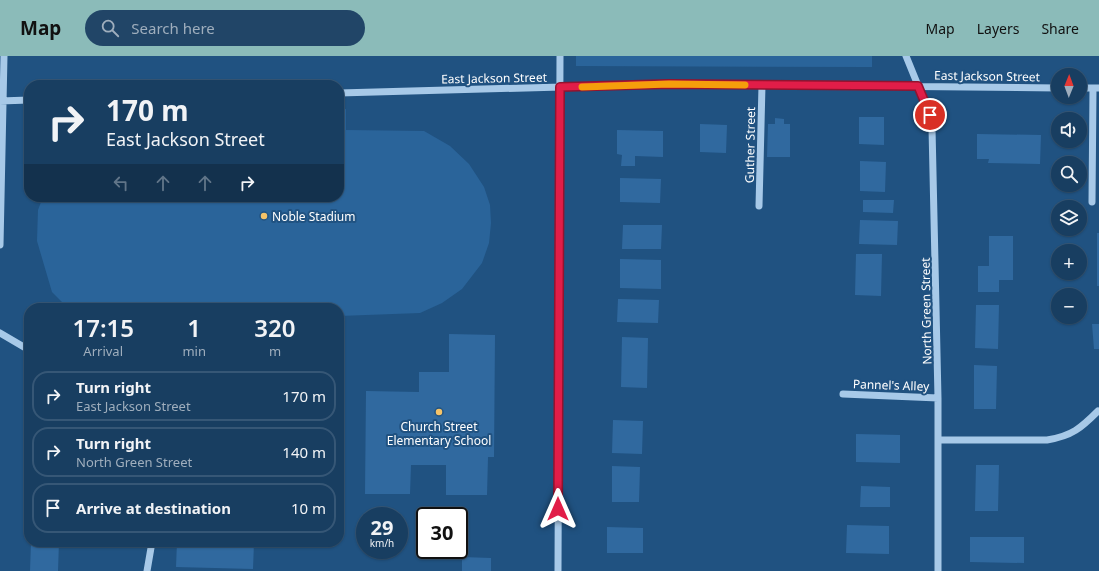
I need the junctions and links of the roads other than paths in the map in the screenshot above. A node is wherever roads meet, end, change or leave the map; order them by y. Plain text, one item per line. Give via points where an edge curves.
1 (4, 56) edge
2 (560, 56) edge
3 (906, 56) edge
4 (762, 85) junction
5 (918, 86) junction
6 (560, 87) junction
7 (1051, 88) edge
8 (1096, 88) edge
9 (344, 93) edge
10 (24, 100) edge
11 (1, 101) edge
12 (1092, 202) dead end
13 (759, 206) dead end
14 (0, 245) edge
15 (0, 333) edge
16 (24, 347) edge
17 (843, 394) dead end
18 (938, 398) junction
19 (1098, 411) dead end
20 (938, 440) junction
21 (151, 547) edge
22 (147, 571) edge
23 (558, 571) edge
24 (938, 571) edge

1 - 11 street
2 - 6 street
3 - 5 street, North Green Street
4 - 5 street, East Jackson Street
4 - 6 street, East Jackson Street
4 - 13 street, Guther Street
5 - 7 street, East Jackson Street
5 - 18 street, North Green Street via 930,115 932,128
6 - 9 street, East Jackson Street
6 - 23 street
8 - 12 street
10 - 11 street
11 - 14 street
15 - 16 street
17 - 18 street, Pannel's Alley
18 - 20 street, North Green Street
19 - 20 street via 1073,433 1061,438
20 - 24 street, North Green Street
21 - 22 street

